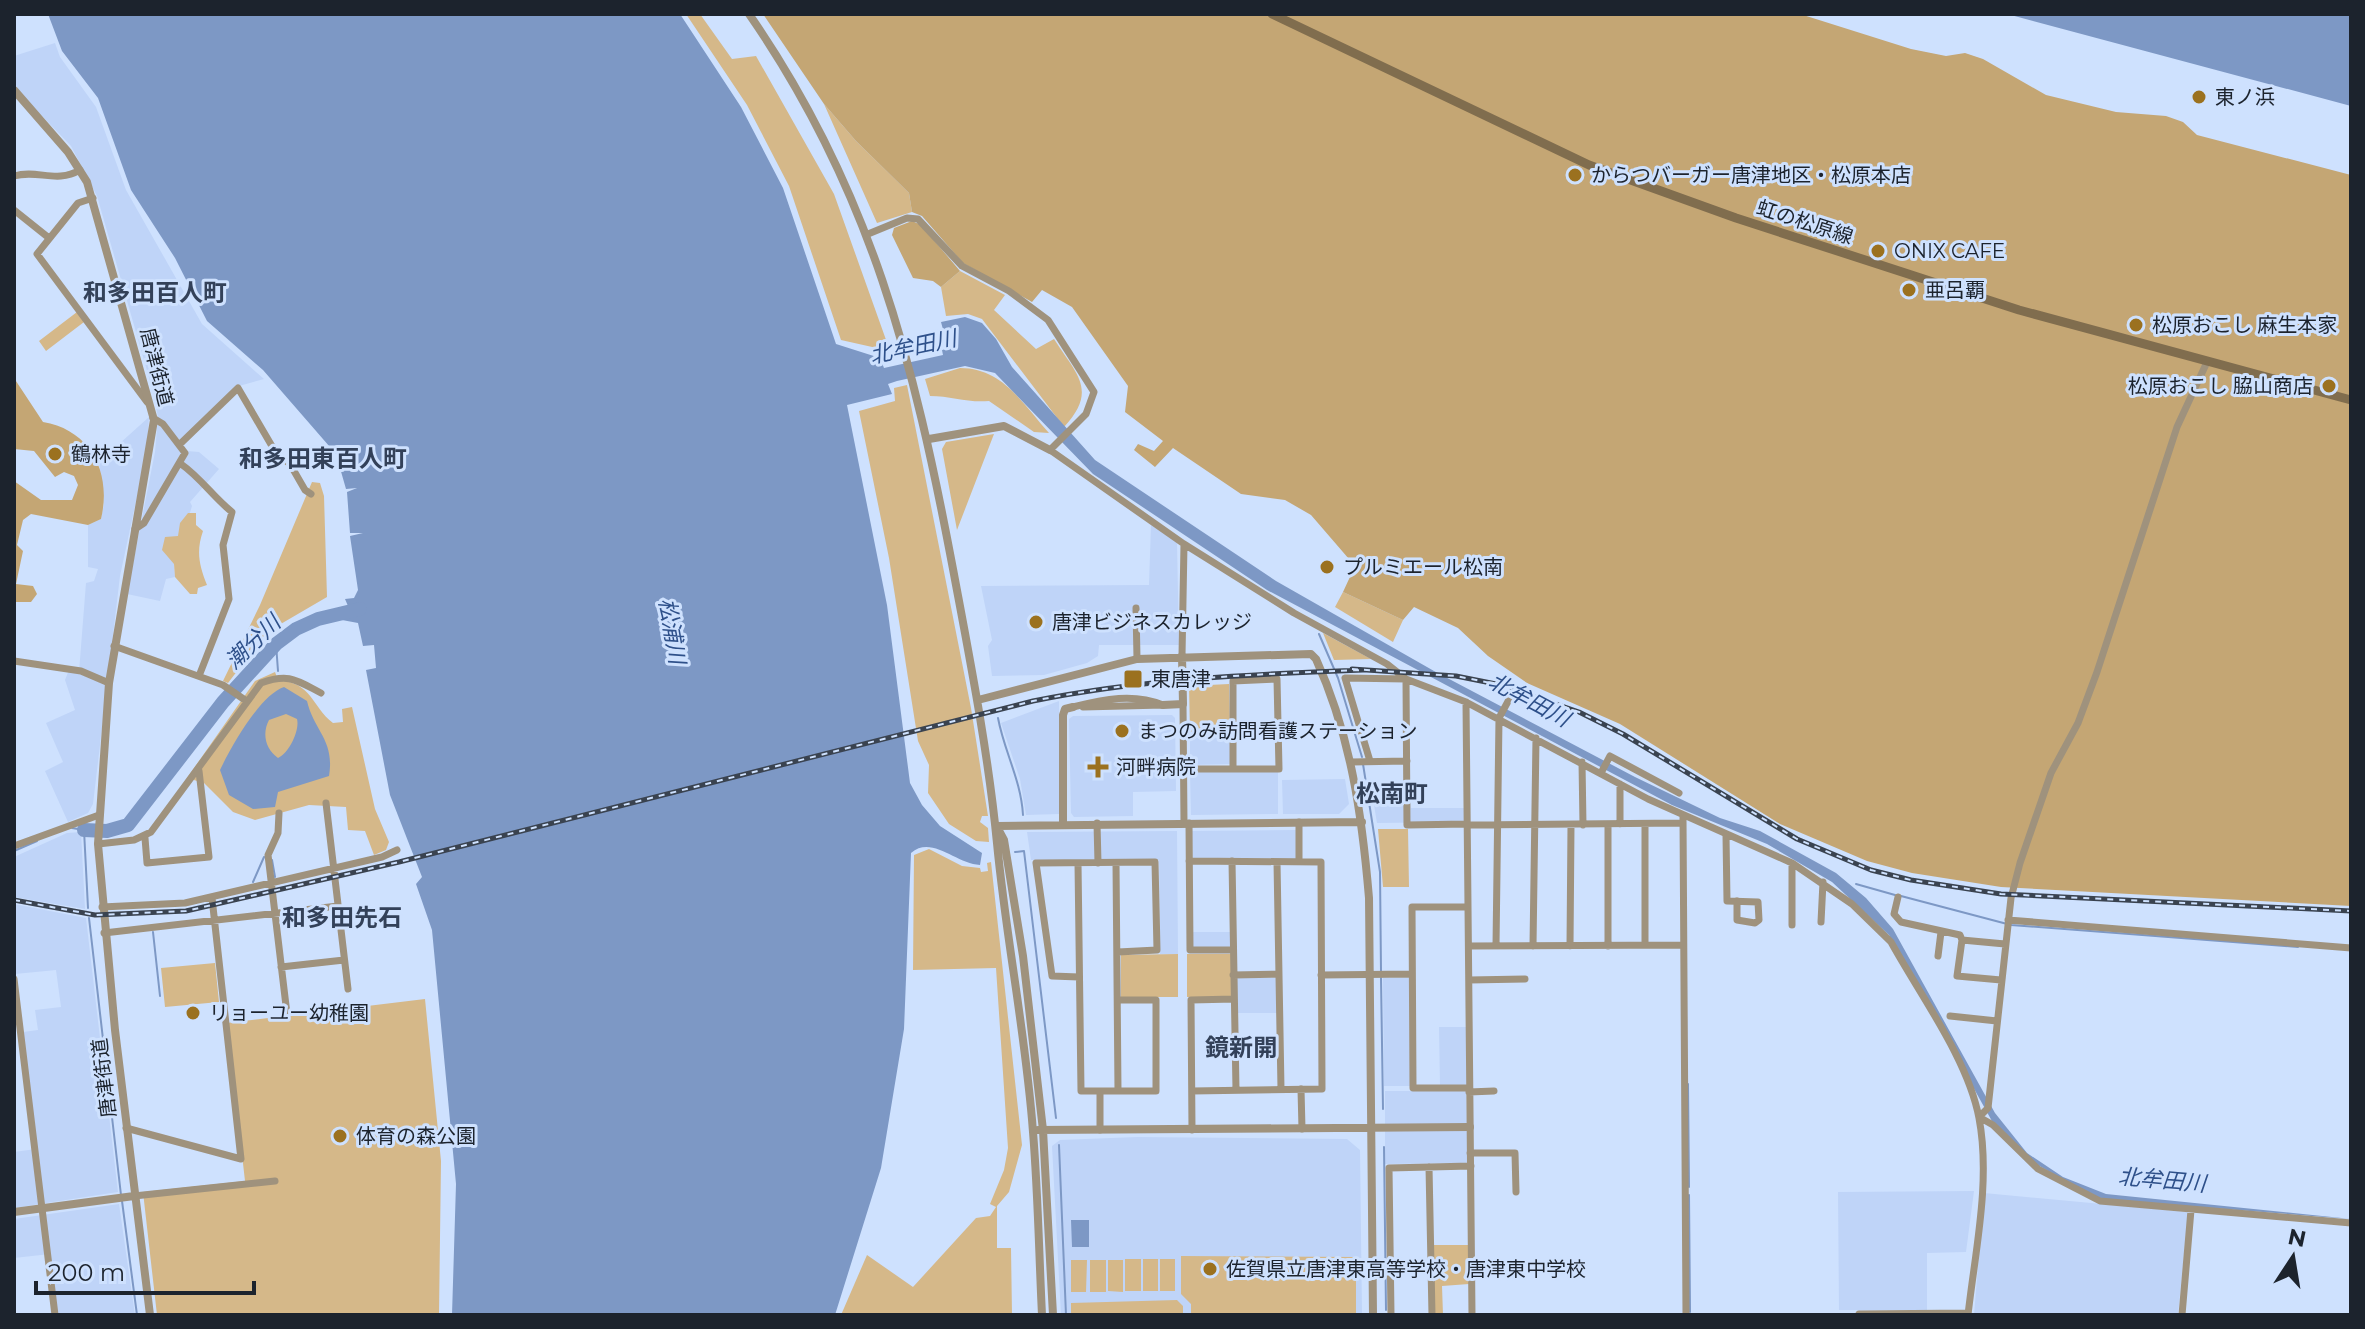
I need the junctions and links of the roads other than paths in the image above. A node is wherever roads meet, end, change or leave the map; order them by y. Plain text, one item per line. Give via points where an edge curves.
1 (749, 14) edge
2 (1272, 14) edge
3 (14, 90) edge
4 (80, 170) junction
5 (14, 176) edge
6 (93, 198) junction
7 (14, 210) edge
8 (868, 234) junction
9 (49, 238) junction
10 (2207, 362) junction
11 (2351, 400) edge
12 (154, 420) junction
13 (929, 439) junction
14 (179, 445) junction
15 (1053, 447) junction
16 (181, 464) junction
17 (311, 494) dead end
18 (135, 529) junction
19 (1184, 544) junction
20 (1136, 608) dead end
21 (114, 646) junction
22 (1182, 656) junction
23 (1137, 659) junction
24 (14, 661) edge
25 (199, 676) junction
26 (1406, 679) junction
27 (109, 683) junction
28 (321, 693) dead end
29 (1512, 694) dead end
30 (243, 699) junction
31 (978, 700) junction
32 (1466, 702) junction
33 (1183, 704) junction
34 (1163, 705) joint
35 (1073, 707) joint
36 (1500, 717) junction
37 (1536, 738) junction
38 (1361, 761) junction
39 (1407, 761) junction
40 (1582, 762) junction
41 (1185, 769) junction
42 (1233, 769) junction
43 (199, 771) junction
44 (1601, 772) junction
45 (1620, 784) junction
46 (1679, 793) dead end
47 (326, 803) dead end
48 (279, 813) dead end
49 (99, 819) junction
50 (1682, 820) junction
51 (1299, 822) junction
52 (1362, 822) junction
53 (1097, 823) junction
54 (1187, 823) junction
55 (1063, 824) junction
56 (1620, 824) junction
57 (1645, 824) junction
58 (1467, 825) junction
59 (1498, 825) junction
60 (1534, 825) junction
61 (1571, 825) junction
62 (1583, 825) junction
63 (1608, 825) junction
64 (997, 826) junction
65 (1726, 835) junction
66 (145, 838) junction
67 (98, 840) junction
68 (14, 846) edge
69 (397, 850) dead end
70 (1189, 861) junction
71 (1232, 861) junction
72 (1277, 862) junction
73 (1299, 862) junction
74 (1078, 863) junction
75 (1098, 863) junction
76 (1116, 863) junction
77 (1792, 863) junction
78 (334, 868) junction
79 (1823, 882) junction
80 (272, 884) junction
81 (1898, 897) dead end
82 (212, 898) junction
83 (1737, 901) dead end
84 (338, 906) junction
85 (102, 907) junction
86 (1468, 907) junction
87 (275, 914) junction
88 (214, 920) junction
89 (1821, 922) dead end
90 (2007, 924) junction
91 (1792, 925) dead end
92 (1941, 932) junction
93 (104, 933) junction
94 (1962, 940) junction
95 (2005, 944) junction
96 (1645, 945) junction
97 (1683, 945) junction
98 (1469, 946) junction
99 (1496, 946) junction
100 (1533, 946) junction
101 (1570, 946) junction
102 (1608, 946) junction
103 (2351, 948) edge
104 (1233, 950) junction
105 (1118, 952) junction
106 (1938, 956) dead end
107 (344, 960) junction
108 (284, 966) junction
109 (1279, 974) junction
110 (1377, 974) junction
111 (1412, 974) junction
112 (1233, 975) junction
113 (1321, 975) junction
114 (1079, 977) junction
115 (14, 979) edge
116 (1525, 979) dead end
117 (1469, 980) junction
118 (2001, 980) junction
119 (348, 989) dead end
120 (1234, 999) junction
121 (1118, 1000) junction
122 (287, 1014) dead end
123 (1950, 1016) dead end
124 (1997, 1021) junction
125 (1281, 1089) junction
126 (1301, 1089) junction
127 (1236, 1090) junction
128 (1469, 1090) junction
129 (1100, 1091) junction
130 (1118, 1091) junction
131 (1192, 1091) junction
132 (1494, 1091) dead end
133 (1982, 1115) junction
134 (1470, 1127) junction
135 (126, 1128) junction
136 (1369, 1128) junction
137 (1302, 1129) junction
138 (1038, 1130) junction
139 (1100, 1130) junction
140 (1192, 1130) junction
141 (1470, 1153) junction
142 (1471, 1166) junction
143 (1429, 1167) junction
144 (275, 1181) dead end
145 (1516, 1192) dead end
146 (125, 1197) junction
147 (42, 1208) junction
148 (2191, 1210) junction
149 (14, 1212) edge
150 (2351, 1223) edge
151 (1859, 1314) edge
152 (1968, 1314) edge
153 (55, 1315) edge
154 (150, 1315) edge
155 (1042, 1315) edge
156 (1053, 1315) edge
157 (1373, 1315) edge
158 (1391, 1315) edge
159 (1432, 1315) edge
160 (1472, 1315) edge
161 (1686, 1315) edge
162 (2182, 1315) edge

1 - 8 street via 804,101
2 - 10 main road, 虹の松原線 via 1589,165 2019,310
3 - 4 street, 唐津街道
4 - 5 street via 67,178
4 - 6 street, 唐津街道
6 - 9 street via 78,203
6 - 12 street, 唐津街道
7 - 9 street
8 - 13 street
8 - 15 street via 907,218 918,219 962,266 1048,320 1094,392 1091,406
9 - 12 street via 37,254 148,403
10 - 11 main road, 虹の松原線
10 - 90 street via 2177,427 2078,723 2063,745 2032,821
12 - 14 street
12 - 18 street, 唐津街道
13 - 15 street via 1004,426
13 - 31 street
14 - 16 street via 185,453
14 - 17 street via 238,388 276,453
15 - 19 street
16 - 18 street
16 - 25 street via 232,512 223,545 229,599
18 - 21 street, 唐津街道
19 - 22 street
19 - 26 street
20 - 23 street
21 - 25 street
21 - 27 street, 唐津街道
22 - 23 street
22 - 33 street
22 - 38 street via 1311,654
23 - 31 street
24 - 27 street via 81,671
25 - 30 street
26 - 32 street
26 - 38 street via 1345,678
26 - 39 street
27 - 49 street, 唐津街道
28 - 30 street via 280,676 261,683
29 - 36 street
30 - 43 street
31 - 64 street
32 - 36 street
32 - 58 street
33 - 34 street
33 - 41 street
34 - 35 street via 1147,698 1108,698
35 - 55 street via 1063,715
36 - 37 street
36 - 59 street
37 - 40 street
37 - 60 street
38 - 39 street
38 - 52 street
39 - 58 street via 1407,825
40 - 44 street
40 - 62 street
41 - 42 street
41 - 54 street
42 - 42 street via 1279,769 1277,679 1233,681
43 - 66 street
43 - 66 street via 209,857 147,863
44 - 45 street
44 - 46 street via 1610,756
45 - 50 street
45 - 56 street
47 - 78 street
48 - 80 street via 278,833 268,855
49 - 67 street, 唐津街道
49 - 68 street
50 - 57 street
50 - 65 street
50 - 97 street
51 - 52 street
51 - 54 street
51 - 73 street
52 - 110 street
53 - 54 street
53 - 55 street
53 - 75 street
54 - 70 street
55 - 64 street
56 - 57 street
56 - 63 street
57 - 96 street
58 - 59 street
58 - 86 street
59 - 60 street
59 - 99 street
60 - 61 street
60 - 100 street
61 - 62 street
61 - 101 street
62 - 63 street
63 - 102 street
64 - 138 street
65 - 77 street
65 - 83 street via 1727,901
66 - 67 street
67 - 85 street, 唐津街道
69 - 78 street
70 - 71 street
70 - 104 street via 1190,950
71 - 72 street
71 - 104 street
72 - 73 street
72 - 109 street
73 - 113 street via 1321,862
74 - 75 street
74 - 114 street
74 - 114 street via 1036,863 1052,976
75 - 76 street
76 - 105 street
76 - 105 street via 1155,862 1157,950
77 - 79 street
77 - 91 street
78 - 80 street
78 - 84 street
79 - 89 street
79 - 133 street via 1891,942 1961,1066
80 - 82 street
80 - 87 street
81 - 92 street via 1894,914 1901,922
82 - 85 street
82 - 88 street
84 - 87 street
84 - 107 street
85 - 93 street, 唐津街道
86 - 98 street
86 - 111 street via 1412,907
87 - 88 street
87 - 108 street
88 - 93 street
88 - 135 street via 241,1159
90 - 95 street
90 - 103 street
92 - 94 street
92 - 106 street
93 - 135 street, 唐津街道
94 - 95 street
94 - 118 street via 1957,976
95 - 118 street
96 - 97 street
96 - 102 street
97 - 161 street
98 - 99 street
98 - 117 street
99 - 100 street
100 - 101 street
101 - 102 street
104 - 112 street
105 - 121 street
107 - 108 street
107 - 119 street
108 - 122 street
109 - 112 street
109 - 125 street
110 - 111 street
110 - 113 street
110 - 136 street
111 - 128 street via 1413,1088
112 - 120 street
113 - 126 street via 1322,1089
114 - 129 street via 1081,1091
115 - 147 street
116 - 117 street
117 - 128 street
118 - 124 street
120 - 127 street
120 - 131 street via 1191,1000
121 - 130 street
121 - 130 street via 1156,1000 1156,1091
123 - 124 street
124 - 133 street via 1990,1095
125 - 126 street
125 - 127 street
126 - 137 street
127 - 131 street
128 - 132 street
128 - 134 street
129 - 130 street
129 - 139 street
131 - 140 street
133 - 148 street via 2038,1169 2076,1191 2121,1205
133 - 152 street via 1983,1168
134 - 136 street
134 - 141 street
135 - 146 street, 唐津街道
136 - 137 street
136 - 157 street
137 - 140 street
138 - 139 street
138 - 155 street
138 - 156 street
139 - 140 street
141 - 142 street
141 - 145 street via 1515,1153
142 - 143 street
142 - 160 street
143 - 158 street via 1389,1168
143 - 159 street
144 - 146 street
146 - 147 street
146 - 154 street, 唐津街道
147 - 149 street
147 - 153 street
148 - 150 street
148 - 162 street
151 - 152 street

